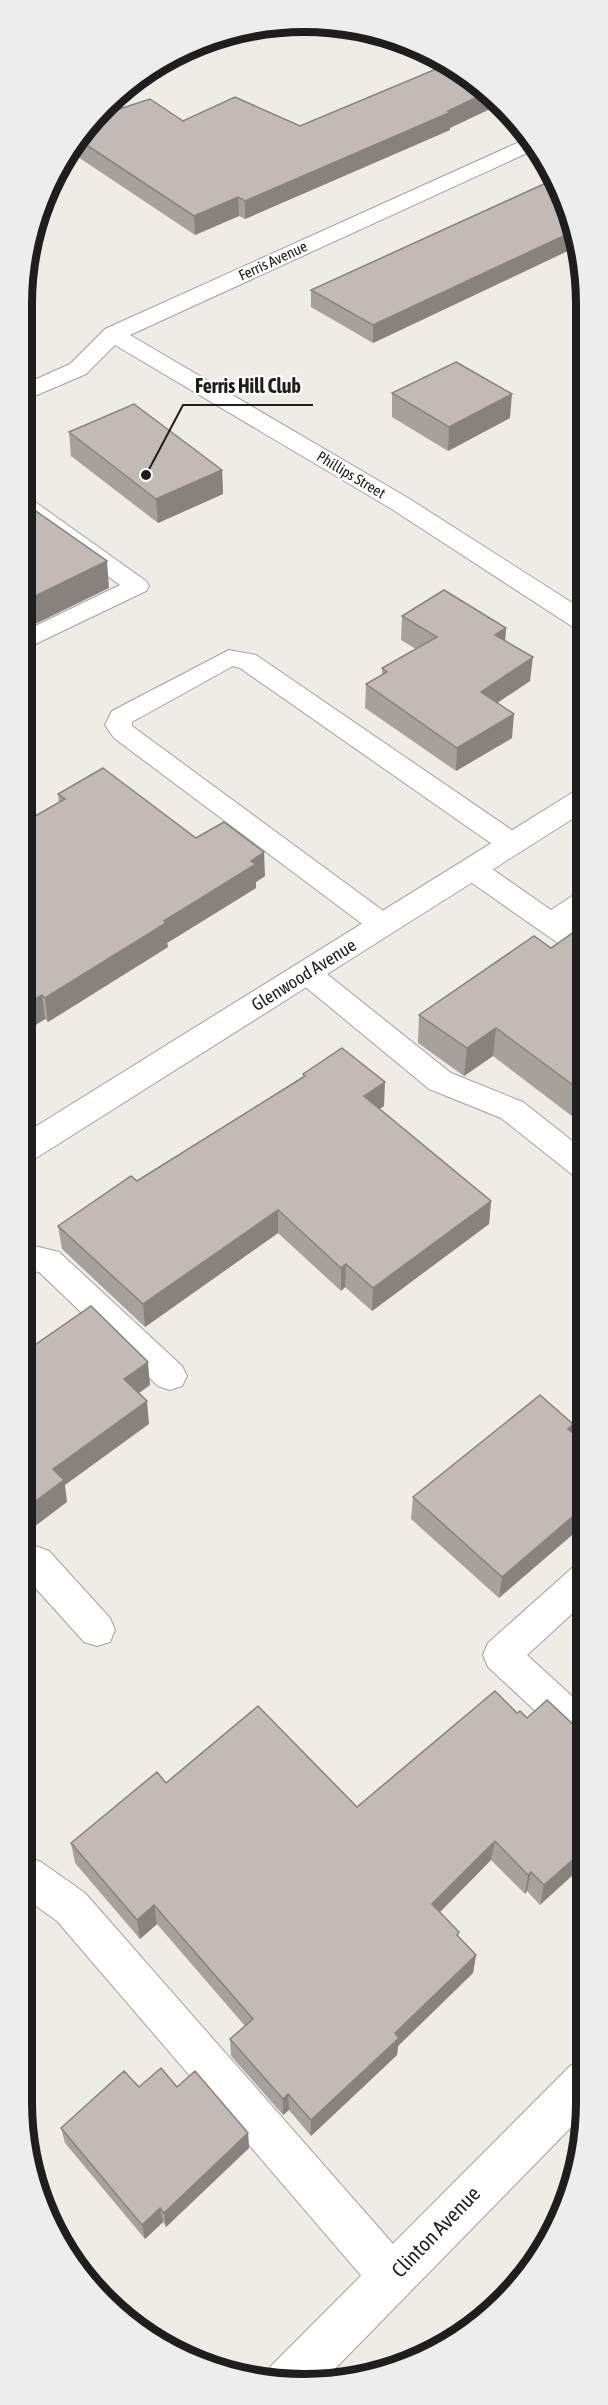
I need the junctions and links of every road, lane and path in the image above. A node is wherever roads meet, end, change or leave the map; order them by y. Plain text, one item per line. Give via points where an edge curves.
1 (526, 146) edge
2 (113, 334) junction
3 (32, 390) edge
4 (32, 510) edge
5 (576, 616) edge
6 (32, 638) edge
7 (576, 805) edge
8 (512, 844) junction
9 (472, 870) junction
10 (576, 907) edge
11 (551, 924) junction
12 (383, 925) junction
13 (576, 942) edge
14 (307, 973) junction
15 (32, 1145) edge
16 (576, 1161) edge
17 (32, 1258) edge
18 (170, 1376) dead end
19 (32, 1561) edge
20 (576, 1588) edge
21 (97, 1630) dead end
22 (576, 1725) edge
23 (32, 1880) edge
24 (576, 2090) edge
25 (392, 2277) junction
26 (297, 2374) edge

1 - 2 street, Ferris Avenue
2 - 3 street, Ferris Avenue via 78,369
2 - 5 street, Phillips Street via 399,503
4 - 6 lane via 137,586
7 - 8 street, Glenwood Avenue
8 - 9 street, Glenwood Avenue
8 - 12 lane via 238,658 230,658 121,717 118,725 123,732
9 - 11 lane
9 - 12 street, Glenwood Avenue
10 - 11 lane
11 - 13 lane
12 - 14 street, Glenwood Avenue
14 - 15 street, Glenwood Avenue
14 - 16 lane via 440,1081 512,1110
17 - 18 lane via 48,1262
19 - 21 lane
20 - 22 lane via 501,1655
23 - 25 lane via 71,1907
24 - 25 street, Clinton Avenue
25 - 26 street, Clinton Avenue

